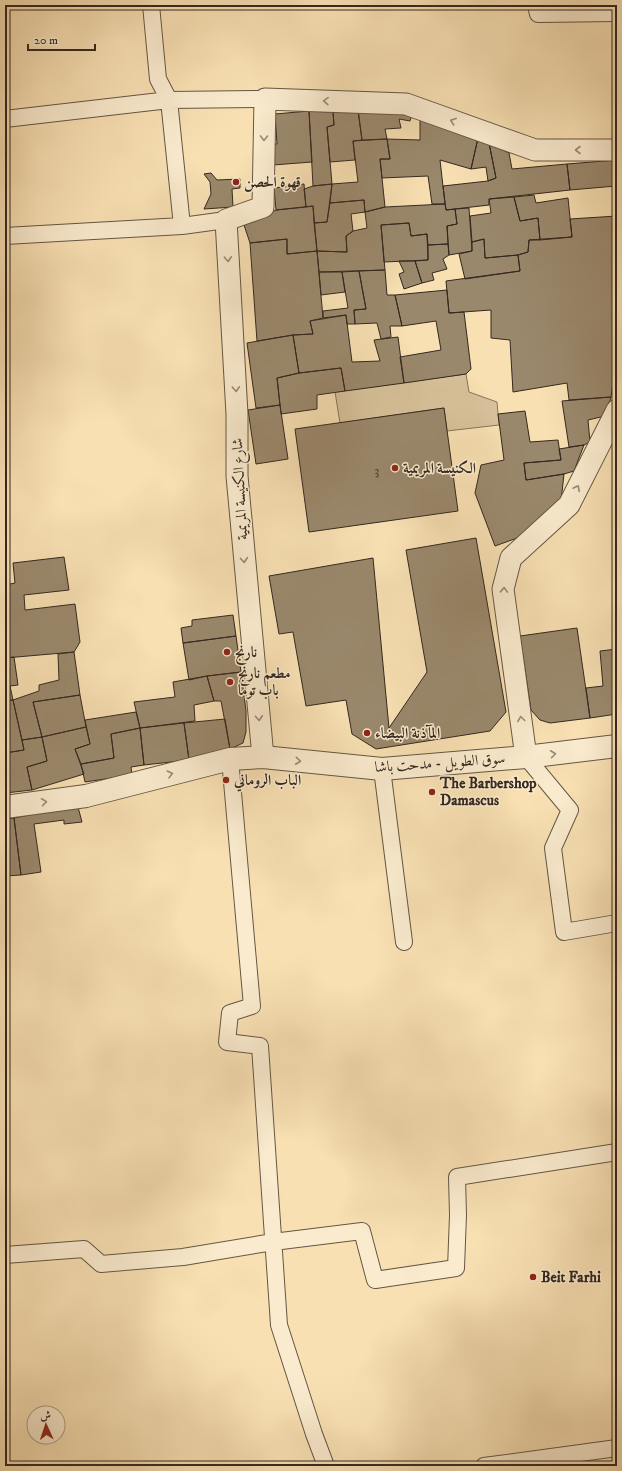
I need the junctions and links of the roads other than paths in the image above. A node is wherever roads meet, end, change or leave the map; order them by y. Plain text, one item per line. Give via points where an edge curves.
1 (151, 5) edge
2 (536, 5) edge
3 (617, 13) edge
4 (265, 99) junction
5 (169, 100) junction
6 (5, 119) edge
7 (617, 150) edge
8 (226, 220) junction
9 (182, 226) junction
10 (5, 236) edge
11 (617, 410) edge
12 (617, 746) edge
13 (263, 757) junction
14 (526, 757) junction
15 (230, 759) junction
16 (382, 769) junction
17 (5, 807) edge
18 (617, 923) edge
19 (404, 942) dead end
20 (617, 1152) edge
21 (273, 1242) junction
22 (5, 1256) edge
23 (617, 1448) edge
24 (326, 1466) edge
25 (484, 1466) edge

1 - 5 street via 158,79
2 - 3 street via 538,14
4 - 5 street
7 -> 4 street via 535,150 406,104
4 -> 8 street via 263,207
5 - 6 street
5 - 9 street
8 - 9 street
8 -> 13 street, شارع الكنيسة المريمية via 237,414 236,476
9 - 10 street
14 -> 11 street via 504,583 511,558 569,505
14 -> 12 street, سوق الطويل - مدحت باشا
13 - 15 street, سوق الطويل - مدحت باشا
13 -> 16 street, سوق الطويل - مدحت باشا
14 - 16 street, سوق الطويل - مدحت باشا
14 - 18 street via 570,810 553,848 564,932
17 -> 15 street, سوق الطويل - مدحت باشا via 86,796
15 - 21 street via 252,1006 230,1013 227,1042 260,1046
16 - 19 street
20 - 21 street via 457,1177 456,1268 375,1280 362,1231
21 - 22 street via 183,1258 101,1264 84,1249
21 - 24 street via 278,1325
23 - 25 street

